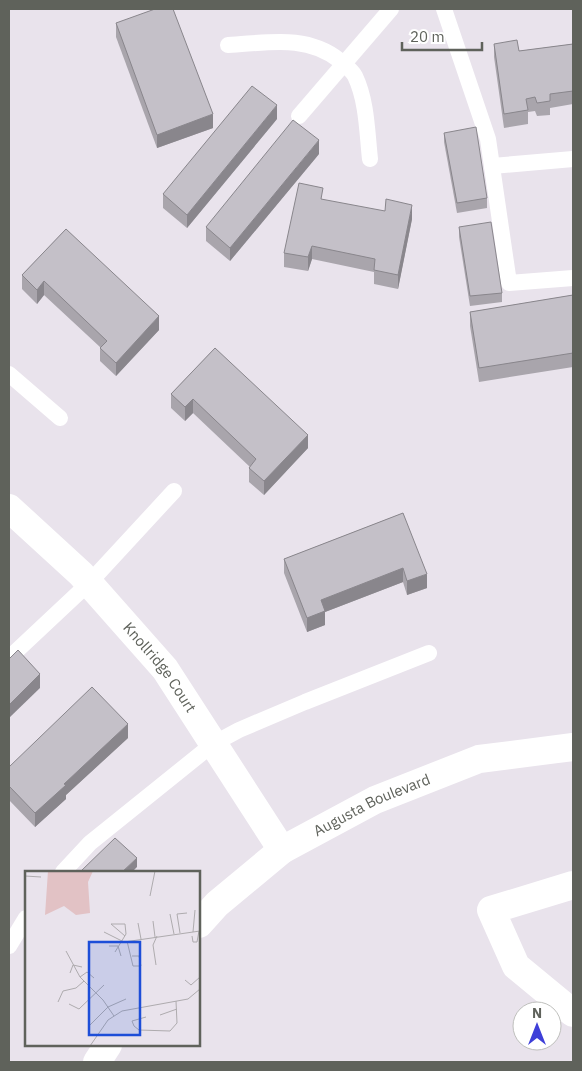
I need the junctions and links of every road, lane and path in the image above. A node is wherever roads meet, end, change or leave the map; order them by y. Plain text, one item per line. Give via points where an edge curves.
1 (391, 9) edge
2 (444, 9) edge
3 (228, 45) dead end
4 (344, 64) junction
5 (299, 116) dead end
6 (370, 159) dead end
7 (573, 159) edge
8 (492, 166) junction
9 (573, 278) edge
10 (9, 374) edge
11 (60, 418) dead end
12 (174, 491) dead end
13 (9, 508) edge
14 (89, 583) junction
15 (429, 653) dead end
16 (9, 658) edge
17 (213, 744) junction
18 (573, 747) edge
19 (282, 850) junction
20 (64, 871) edge
21 (573, 886) edge
22 (25, 920) edge
23 (200, 923) edge
24 (9, 946) edge
25 (573, 1013) edge
26 (107, 1046) edge
27 (97, 1062) edge

1 - 4 lane
2 - 8 lane via 488,139
3 - 4 lane via 311,44
4 - 5 lane
4 - 6 lane via 354,74 360,90
7 - 8 lane
8 - 9 lane via 509,283
10 - 11 lane
12 - 14 lane
13 - 14 street, Knollridge Court
14 - 16 lane
14 - 17 street, Knollridge Court via 165,669
15 - 17 lane via 305,702
17 - 19 street, Knollridge Court
17 - 20 lane via 90,843
18 - 19 street, Augusta Boulevard via 479,759 375,800
19 - 23 street, Augusta Boulevard via 217,904
21 - 25 street via 491,910 516,966
22 - 24 lane
26 - 27 street

